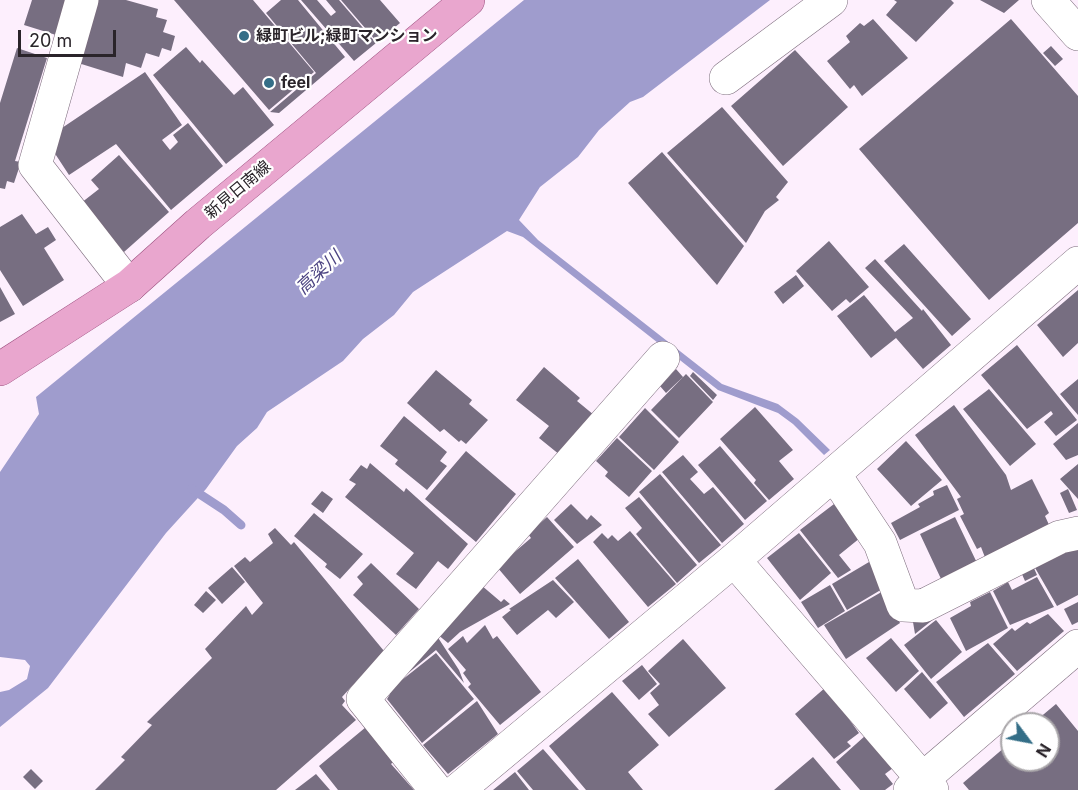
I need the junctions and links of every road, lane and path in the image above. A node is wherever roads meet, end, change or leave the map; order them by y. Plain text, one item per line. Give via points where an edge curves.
1 (82, 0) edge
2 (468, 0) edge
3 (831, 0) edge
4 (1048, 0) edge
5 (1078, 34) edge
6 (726, 78) dead end
7 (1078, 262) edge
8 (129, 286) junction
9 (663, 358) dead end
10 (0, 369) edge
11 (834, 474) junction
12 (1078, 533) edge
13 (734, 560) junction
14 (1078, 646) edge
15 (922, 786) edge
16 (436, 790) edge
17 (458, 790) edge

1 - 8 street via 35,165
2 - 8 main road, 新見日南線
3 - 6 street
4 - 5 street
7 - 11 street
8 - 10 main road, 新見日南線
9 - 16 street via 363,699
11 - 12 street via 880,543 903,605 923,606 1060,537
11 - 13 street
13 - 15 street
13 - 17 street
14 - 15 street

